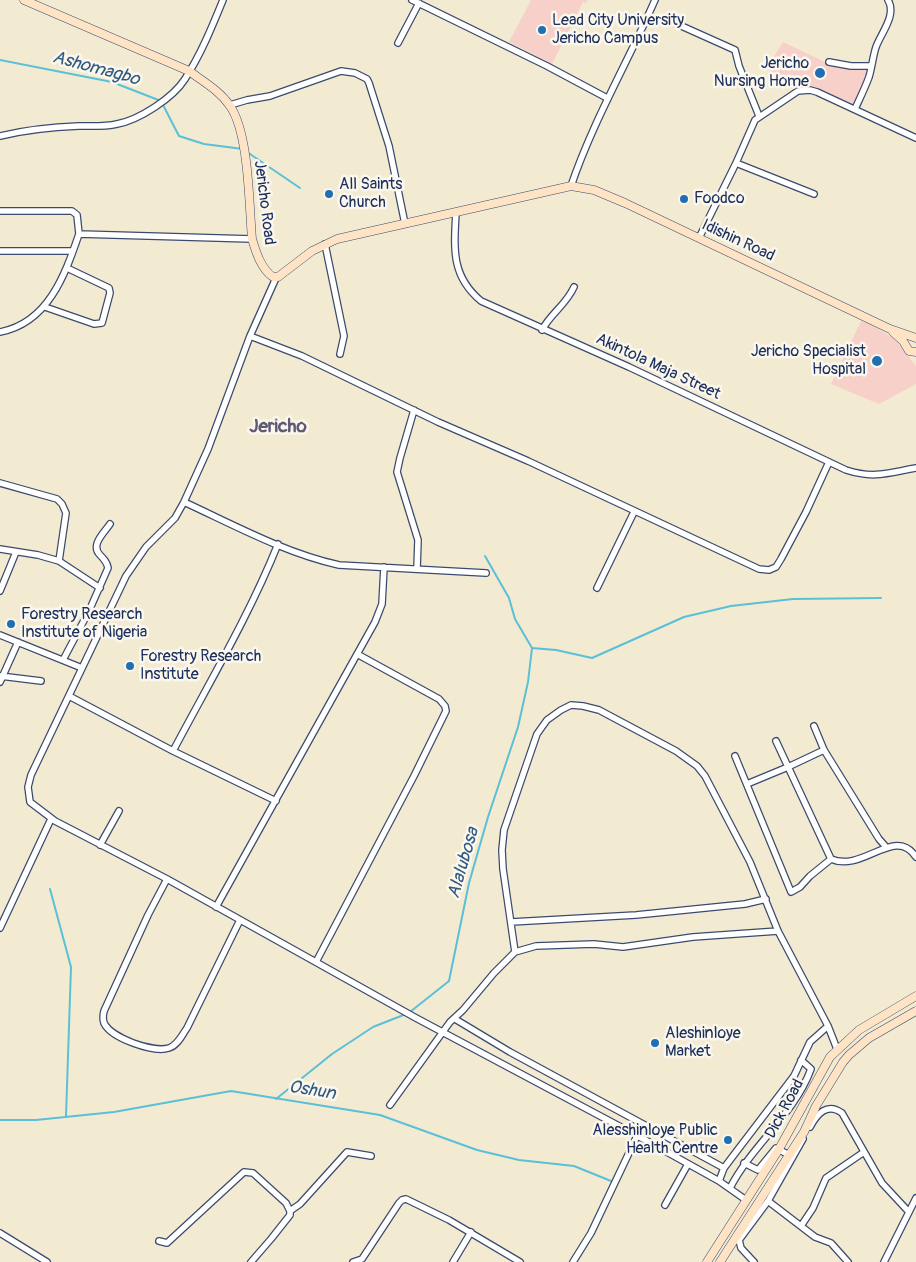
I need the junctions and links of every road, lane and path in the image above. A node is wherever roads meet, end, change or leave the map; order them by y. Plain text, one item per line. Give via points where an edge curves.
1 (24, 0) edge
2 (223, 0) edge
3 (412, 0) edge
4 (655, 0) edge
5 (888, 0) edge
6 (419, 3) junction
7 (677, 24) dead end
8 (398, 43) dead end
9 (829, 62) dead end
10 (871, 66) junction
11 (189, 72) junction
12 (607, 98) junction
13 (230, 105) junction
14 (855, 108) junction
15 (759, 116) junction
16 (0, 136) edge
17 (916, 138) edge
18 (736, 163) junction
19 (572, 186) junction
20 (814, 194) dead end
21 (0, 211) edge
22 (456, 212) junction
23 (405, 224) junction
24 (79, 234) junction
25 (698, 238) junction
26 (252, 239) junction
27 (325, 244) junction
28 (0, 251) edge
29 (74, 251) junction
30 (67, 268) junction
31 (276, 278) junction
32 (574, 287) dead end
33 (45, 307) junction
34 (890, 329) junction
35 (542, 330) junction
36 (0, 332) edge
37 (250, 336) junction
38 (916, 338) edge
39 (916, 352) edge
40 (340, 354) dead end
41 (414, 410) junction
42 (829, 462) junction
43 (916, 468) edge
44 (0, 483) edge
45 (184, 502) junction
46 (634, 512) junction
47 (110, 524) dead end
48 (278, 544) junction
49 (0, 549) edge
50 (16, 552) junction
51 (59, 561) junction
52 (384, 567) junction
53 (417, 569) junction
54 (486, 573) dead end
55 (100, 588) junction
56 (597, 588) dead end
57 (0, 591) edge
58 (0, 635) edge
59 (18, 642) junction
60 (356, 654) junction
61 (63, 660) junction
62 (82, 668) junction
63 (1, 676) edge
64 (41, 681) dead end
65 (0, 682) edge
66 (69, 696) junction
67 (814, 726) dead end
68 (776, 741) dead end
69 (824, 750) junction
70 (173, 751) junction
71 (735, 756) dead end
72 (788, 768) junction
73 (747, 784) junction
74 (276, 801) junction
75 (119, 811) dead end
76 (51, 819) junction
77 (100, 846) junction
78 (886, 847) junction
79 (916, 857) edge
80 (832, 859) junction
81 (167, 879) junction
82 (766, 899) junction
83 (216, 907) junction
84 (240, 920) junction
85 (511, 922) junction
86 (0, 928) edge
87 (778, 931) junction
88 (515, 952) junction
89 (316, 962) junction
90 (916, 996) edge
91 (916, 1011) edge
92 (455, 1019) junction
93 (828, 1026) junction
94 (444, 1032) junction
95 (837, 1049) junction
96 (801, 1060) junction
97 (390, 1105) dead end
98 (637, 1136) junction
99 (779, 1149) junction
100 (864, 1152) junction
101 (371, 1156) dead end
102 (789, 1156) junction
103 (744, 1163) junction
104 (688, 1164) junction
105 (724, 1168) junction
106 (719, 1181) junction
107 (730, 1188) junction
108 (916, 1198) edge
109 (746, 1200) junction
110 (768, 1201) junction
111 (914, 1204) edge
112 (664, 1205) dead end
113 (290, 1211) junction
114 (908, 1211) junction
115 (801, 1226) junction
116 (471, 1232) junction
117 (0, 1233) edge
118 (159, 1241) dead end
119 (47, 1262) edge
120 (251, 1262) edge
121 (353, 1262) edge
122 (453, 1262) edge
123 (520, 1262) edge
124 (573, 1262) edge
125 (707, 1262) edge
126 (720, 1262) edge
127 (754, 1262) edge
128 (848, 1262) edge
129 (884, 1262) edge

1 - 11 street, Jericho Road
2 - 11 street
3 - 6 street
4 - 12 street
5 - 10 street via 891,5 889,19
6 - 8 street
6 - 12 street
7 - 15 street via 733,48
9 - 10 street
10 - 14 street
11 - 13 street, Jericho Road
11 - 16 street via 182,83 150,110 127,122
12 - 19 street
13 - 23 street via 270,96 341,71 361,75 369,83 382,119
13 - 26 street, Jericho Road via 241,129
14 - 15 street via 817,92 803,90
14 - 17 street
15 - 18 street
18 - 20 street
18 - 25 street
19 - 22 street
19 - 25 street, Idishin Road via 607,195
21 - 24 street via 72,211 77,215
22 - 23 street
22 - 35 street, Akintola Maja Street via 454,240 463,282 481,301
23 - 27 street
24 - 26 street
24 - 29 street
25 - 34 street, Idishin Road
26 - 31 street, Jericho Road via 260,262 268,274
27 - 31 street
27 - 40 street via 344,336
28 - 29 street
29 - 30 street
30 - 33 street
30 - 33 street via 109,288 102,323
31 - 37 street
32 - 35 street
33 - 36 street via 21,325
34 - 38 street, Idishin Road
34 - 39 street via 909,350
35 - 42 street, Akintola Maja Street
37 - 41 street via 302,356
37 - 45 street via 208,449
41 - 46 street
41 - 53 street via 398,472 418,540
42 - 43 street, Akintola Maja Street via 865,476
42 - 46 street via 787,549 776,567 769,570 747,565
44 - 51 street via 57,499 62,504 66,513
45 - 48 street
45 - 62 street via 175,518 136,560
46 - 56 street
47 - 55 street via 95,548 108,568
48 - 52 street via 308,557 339,565
48 - 70 street via 251,604
49 - 50 street
50 - 51 street
50 - 57 street
51 - 55 street
52 - 53 street
52 - 60 street via 382,604
53 - 54 street
55 - 61 street
58 - 59 street
59 - 61 street
59 - 63 street
60 - 74 street
60 - 89 street via 434,696 446,711
61 - 62 street
62 - 66 street
63 - 64 street
63 - 65 street
66 - 70 street
66 - 76 street via 28,787 30,802
67 - 69 street
68 - 72 street
69 - 72 street
69 - 78 street
70 - 74 street
71 - 73 street
72 - 73 street
72 - 80 street
73 - 80 street via 791,892
74 - 83 street
75 - 77 street
76 - 77 street
76 - 86 street
77 - 81 street
78 - 79 street via 904,847
78 - 80 street via 847,862
81 - 83 street
81 - 84 street via 104,1012 104,1023 121,1038 151,1048 169,1048 176,1044
82 - 85 street via 636,915
82 - 85 street via 719,801 697,766 649,735 598,710 571,705 546,720 537,734 504,830 503,869
82 - 87 street
83 - 84 street
84 - 89 street
85 - 88 street
87 - 88 street via 700,936 636,946 536,946
87 - 93 street
88 - 92 street
89 - 94 street
90 - 95 street, Dick Road via 859,1030
91 - 102 street, Dick Road via 882,1030 849,1055
92 - 94 street
92 - 105 street
93 - 95 street
93 - 96 street via 810,1042
94 - 97 street
94 - 98 street
95 - 99 street, Dick Road
96 - 103 street via 811,1069 804,1085
96 - 105 street via 794,1076
98 - 104 street
98 - 124 street via 591,1233
99 - 102 street
99 - 103 street via 776,1148 758,1170
99 - 109 street, Dick Road
100 - 110 street via 842,1113 826,1109 818,1113
100 - 114 street via 882,1182
100 - 115 street via 826,1178
101 - 113 street via 347,1152
102 - 126 street, Dick Road
103 - 107 street
104 - 106 street
104 - 112 street
105 - 106 street
106 - 107 street
107 - 109 street
108 - 111 street
109 - 125 street, Dick Road
110 - 115 street
110 - 127 street via 739,1240 741,1248
111 - 114 street
113 - 118 street via 286,1203 253,1173 244,1172 166,1243
113 - 120 street
114 - 129 street
115 - 128 street via 831,1244
116 - 121 street via 410,1200 402,1200 362,1259
116 - 122 street
116 - 123 street
117 - 119 street

